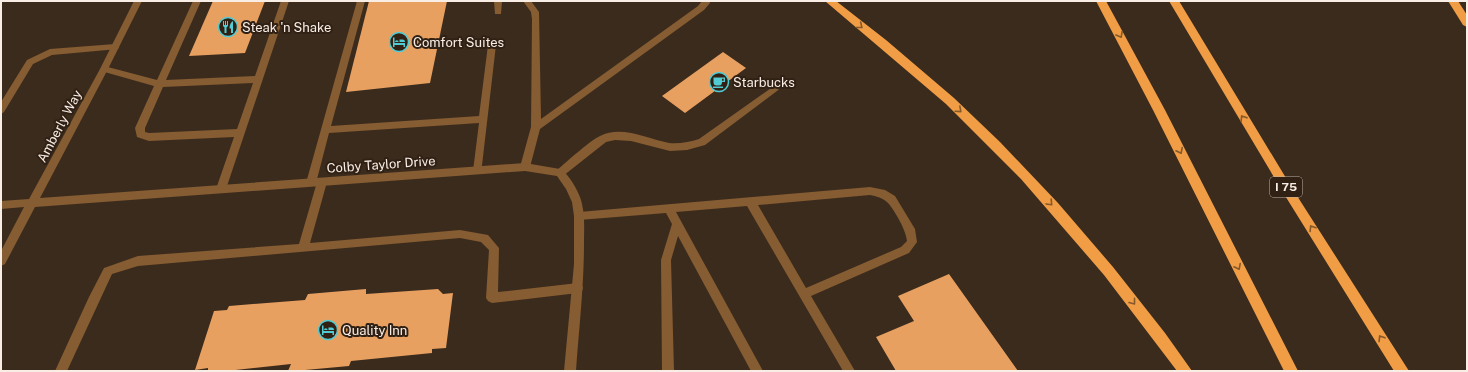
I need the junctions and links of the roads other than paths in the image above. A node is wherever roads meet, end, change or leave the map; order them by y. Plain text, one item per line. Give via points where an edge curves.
1 (138, 1) edge
2 (196, 1) edge
3 (285, 1) edge
4 (361, 1) edge
5 (498, 1) edge
6 (527, 1) edge
7 (706, 1) edge
8 (830, 1) edge
9 (1101, 1) edge
10 (1174, 1) edge
11 (1454, 1) edge
12 (498, 12) dead end
13 (1464, 19) edge
14 (492, 45) dead end
15 (115, 47) junction
16 (104, 69) junction
17 (258, 79) junction
18 (159, 84) junction
19 (774, 89) dead end
20 (1, 110) edge
21 (484, 119) junction
22 (536, 127) junction
23 (326, 130) junction
24 (240, 133) junction
25 (525, 167) junction
26 (478, 171) junction
27 (560, 173) junction
28 (317, 182) junction
29 (221, 189) junction
30 (750, 201) junction
31 (33, 202) junction
32 (1, 205) edge
33 (669, 209) junction
34 (579, 216) junction
35 (676, 223) junction
36 (303, 248) junction
37 (1, 261) edge
38 (578, 288) junction
39 (804, 294) junction
40 (61, 371) edge
41 (570, 371) edge
42 (668, 371) edge
43 (757, 371) edge
44 (849, 371) edge
45 (1184, 371) edge
46 (1291, 371) edge
47 (1402, 371) edge

1 - 15 street, Amberly Way
2 - 18 street
3 - 17 street
4 - 23 street
5 - 12 street
6 - 22 street via 535,12 536,19
7 - 22 street via 701,8
8 -> 45 highway via 924,78 1009,159 1108,270 1164,341
9 -> 46 highway
47 -> 10 highway, I 75 via 1280,178
11 - 13 highway
14 - 21 street
15 - 16 street, Amberly Way
15 - 20 street via 50,52 30,62
16 - 18 street
16 - 31 street, Amberly Way
17 - 18 street
17 - 24 street
18 - 24 street via 140,128 140,134 149,137
19 - 27 street via 702,142 670,147 631,137 615,136 604,139
21 - 23 street
21 - 26 street
22 - 25 street
23 - 28 street
24 - 29 street
25 - 26 street, Colby Taylor Drive
25 - 27 street, Colby Taylor Drive
26 - 28 street, Colby Taylor Drive
27 - 34 street via 575,197
28 - 29 street, Colby Taylor Drive
28 - 36 street
29 - 31 street, Colby Taylor Drive
30 - 33 street
30 - 39 street
30 - 39 street via 870,191 881,193 891,199 911,232 912,242 905,250
31 - 32 street, Colby Taylor Drive
31 - 37 street, Amberly Way
33 - 34 street
33 - 35 street
34 - 38 street
35 - 42 street via 666,260
35 - 43 street
36 - 38 street via 460,234 484,238 494,248 492,298
36 - 40 street via 138,261 108,271
38 - 41 street
39 - 44 street

